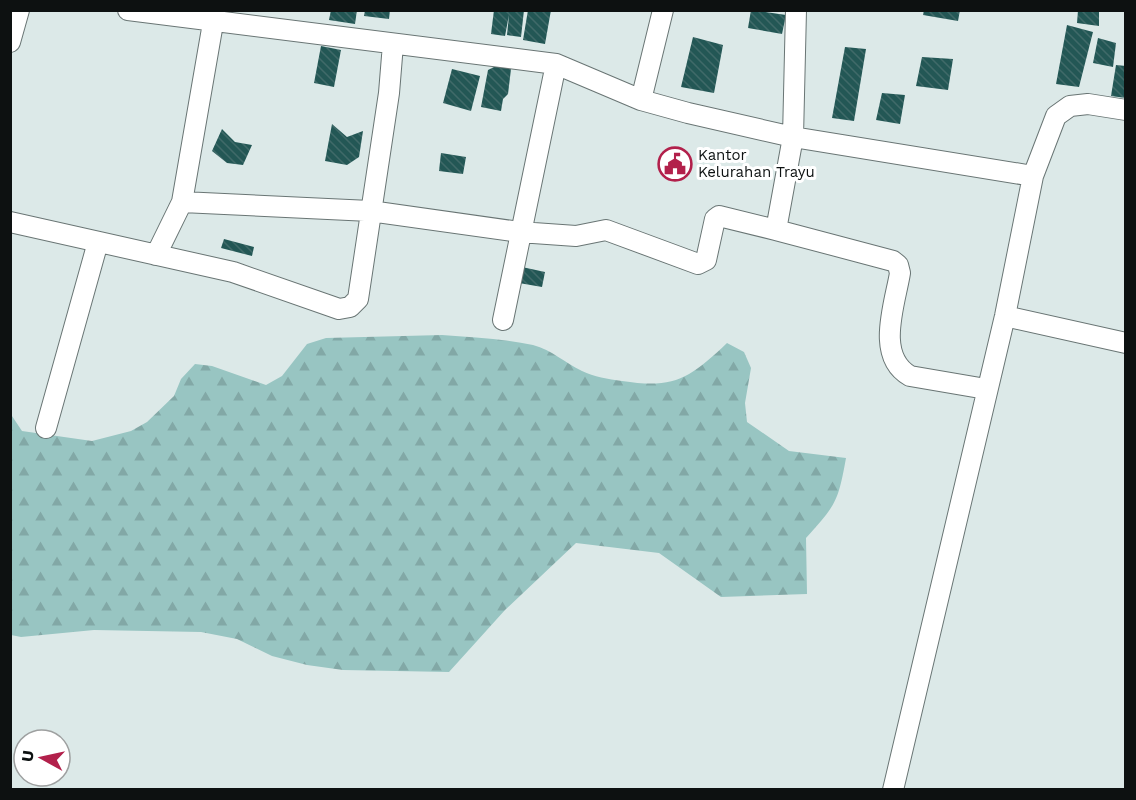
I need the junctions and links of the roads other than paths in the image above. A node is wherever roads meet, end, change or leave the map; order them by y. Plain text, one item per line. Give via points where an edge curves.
1 (19, 10) edge
2 (129, 10) edge
3 (663, 10) edge
4 (796, 10) edge
5 (213, 23) junction
6 (10, 42) edge
7 (393, 44) junction
8 (556, 64) junction
9 (641, 100) junction
10 (1125, 110) edge
11 (793, 137) junction
12 (1033, 176) junction
13 (182, 202) junction
14 (370, 211) junction
15 (10, 222) edge
16 (776, 230) junction
17 (519, 232) junction
18 (98, 242) junction
19 (156, 255) junction
20 (1005, 316) junction
21 (503, 320) dead end
22 (1125, 343) edge
23 (986, 389) junction
24 (46, 428) dead end
25 (893, 789) edge

1 - 6 street
2 - 5 street
3 - 9 street
4 - 11 street
5 - 7 street
5 - 13 street
7 - 8 street
7 - 14 street
8 - 9 street
8 - 17 street
9 - 11 street
10 - 12 street via 1088,104 1070,106 1056,116
11 - 12 street
11 - 16 street
12 - 20 street
13 - 14 street
13 - 19 street
14 - 17 street
14 - 19 street via 358,299 350,307 339,309 252,277
15 - 18 street
16 - 17 street via 716,217 706,260 698,264 606,230 576,236
16 - 23 street via 893,261 900,273 889,337 891,353 900,370 910,376
17 - 21 street
18 - 19 street
18 - 24 street
20 - 22 street
20 - 23 street
23 - 25 street

